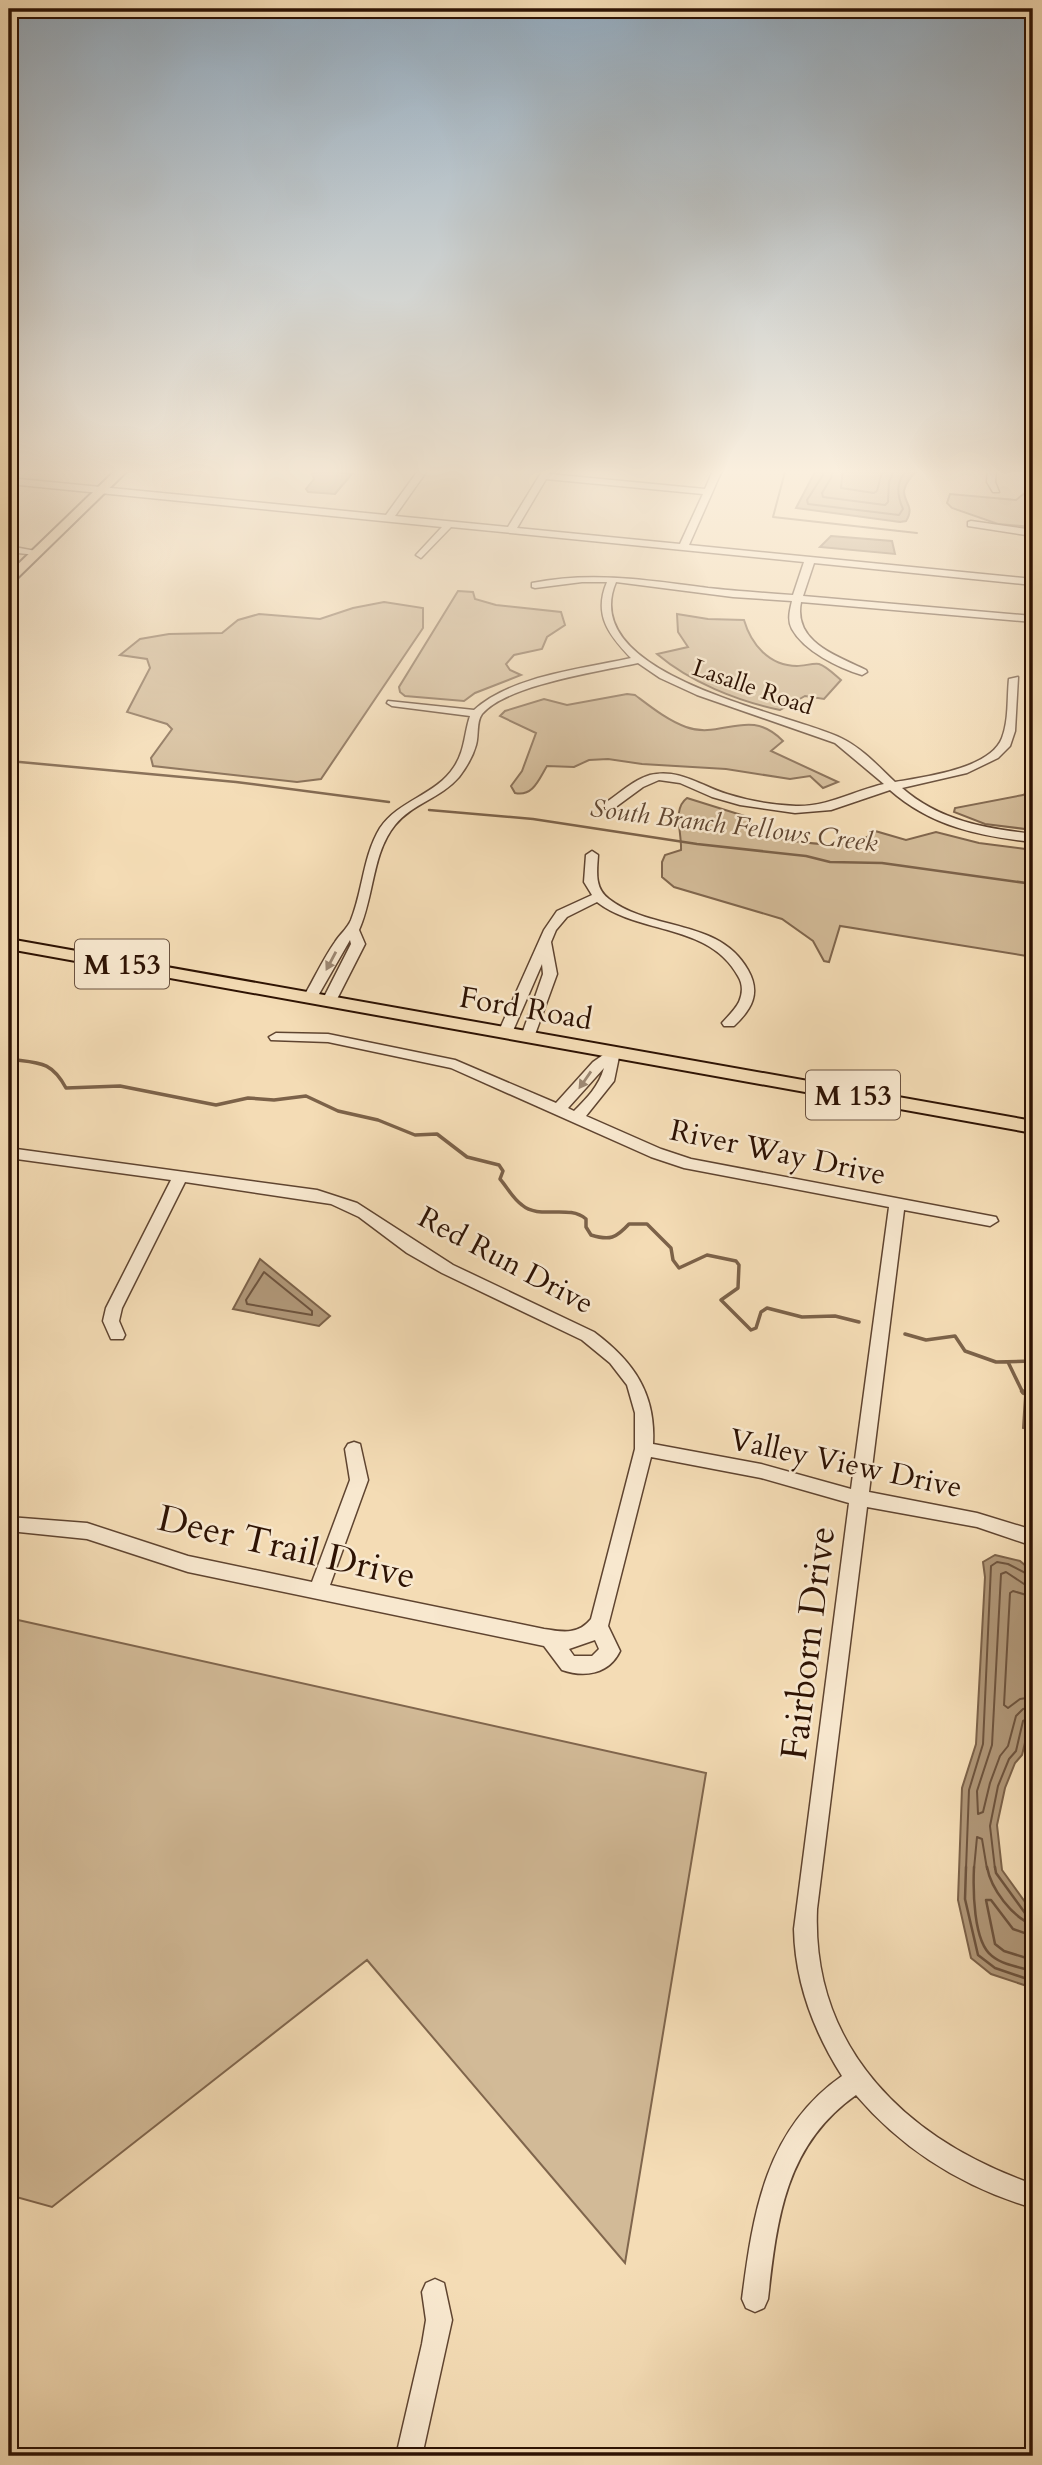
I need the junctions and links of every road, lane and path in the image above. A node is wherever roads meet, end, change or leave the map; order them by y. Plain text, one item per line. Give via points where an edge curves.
1 (550, 583) edge
2 (611, 583) edge
3 (645, 583) edge
4 (804, 583) edge
5 (535, 585) dead end
6 (799, 599) junction
7 (1033, 619) edge
8 (638, 660) junction
9 (862, 672) dead end
10 (1014, 678) dead end
11 (392, 704) dead end
12 (477, 714) junction
13 (893, 786) junction
14 (609, 806) dead end
15 (1033, 838) edge
16 (592, 855) dead end
17 (597, 897) junction
18 (353, 930) junction
19 (545, 943) junction
20 (9, 944) edge
21 (529, 980) junction
22 (548, 983) junction
23 (310, 998) junction
24 (329, 1001) junction
25 (729, 1023) dead end
26 (505, 1033) junction
27 (276, 1037) dead end
28 (528, 1037) junction
29 (613, 1052) junction
30 (559, 1109) junction
31 (577, 1117) junction
32 (1033, 1127) edge
33 (9, 1153) edge
34 (180, 1177) junction
35 (897, 1205) junction
36 (990, 1221) dead end
37 (117, 1335) dead end
38 (354, 1449) dead end
39 (644, 1449) junction
40 (859, 1498) junction
41 (9, 1524) edge
42 (1033, 1538) edge
43 (318, 1591) junction
44 (594, 1630) junction
45 (549, 1639) junction
46 (858, 2080) junction
47 (1033, 2196) edge
48 (435, 2292) dead end
49 (754, 2299) dead end
50 (409, 2456) edge

1 - 5 street
2 - 8 street, Lasalle Road via 604,602 606,614 620,642
3 - 6 street
4 - 6 street
6 - 7 street
6 - 9 street via 794,620 804,636
8 - 12 street via 515,690 492,699
8 - 13 street, Lasalle Road via 681,685 839,741
10 - 13 street via 1009,734 997,754 970,768
11 - 12 street
12 - 18 street via 468,750 455,775 438,791 405,808 385,829
13 - 14 street via 825,808 784,809 722,797 689,782 660,777 638,784
13 - 15 street, Lasalle Road via 914,804 951,823
16 - 17 street via 587,872
17 - 19 street via 562,914
17 - 25 street via 625,914 704,935 738,959 749,985 741,1013
18 -> 23 street via 341,942
18 - 24 street via 358,944
19 - 21 street
19 - 22 street
20 - 23 main road, Ford Road / M 153
21 - 22 street
21 - 26 street
22 - 28 street
23 - 24 main road, Ford Road / M 153
24 - 26 main road, Ford Road / M 153
26 - 28 main road, Ford Road / M 153
27 - 30 street, River Way Drive via 328,1038 443,1060
28 - 29 main road, Ford Road / M 153
29 -> 30 street
29 - 31 street via 612,1074 604,1089
29 - 32 main road, Ford Road / M 153
30 - 31 street, River Way Drive
31 - 35 street, River Way Drive via 689,1164
33 - 34 street, Red Run Drive
34 - 37 street via 114,1308 111,1321
34 - 39 street, Red Run Drive via 347,1203 431,1260 587,1336 617,1359 637,1387 646,1415
35 - 36 street, River Way Drive
35 - 40 street, Fairborn Drive
38 - 43 street via 359,1480
39 - 40 street, Valley View Drive via 761,1471
39 - 44 street, Red Run Drive
40 - 42 street, Valley View Drive via 977,1520
40 - 46 street, Fairborn Drive via 805,1920 807,1962 817,2001 834,2042
41 - 43 street, Deer Trail Drive via 87,1531 188,1564
43 - 45 street, Deer Trail Drive
44 - 45 street, Deer Trail Drive via 576,1640
44 - 45 street, Red Run Drive via 610,1651 596,1665 569,1664
46 - 47 street, Fairborn Drive via 922,2143 977,2176
46 - 49 street via 825,2102 788,2154 767,2211
48 - 50 street via 439,2319

